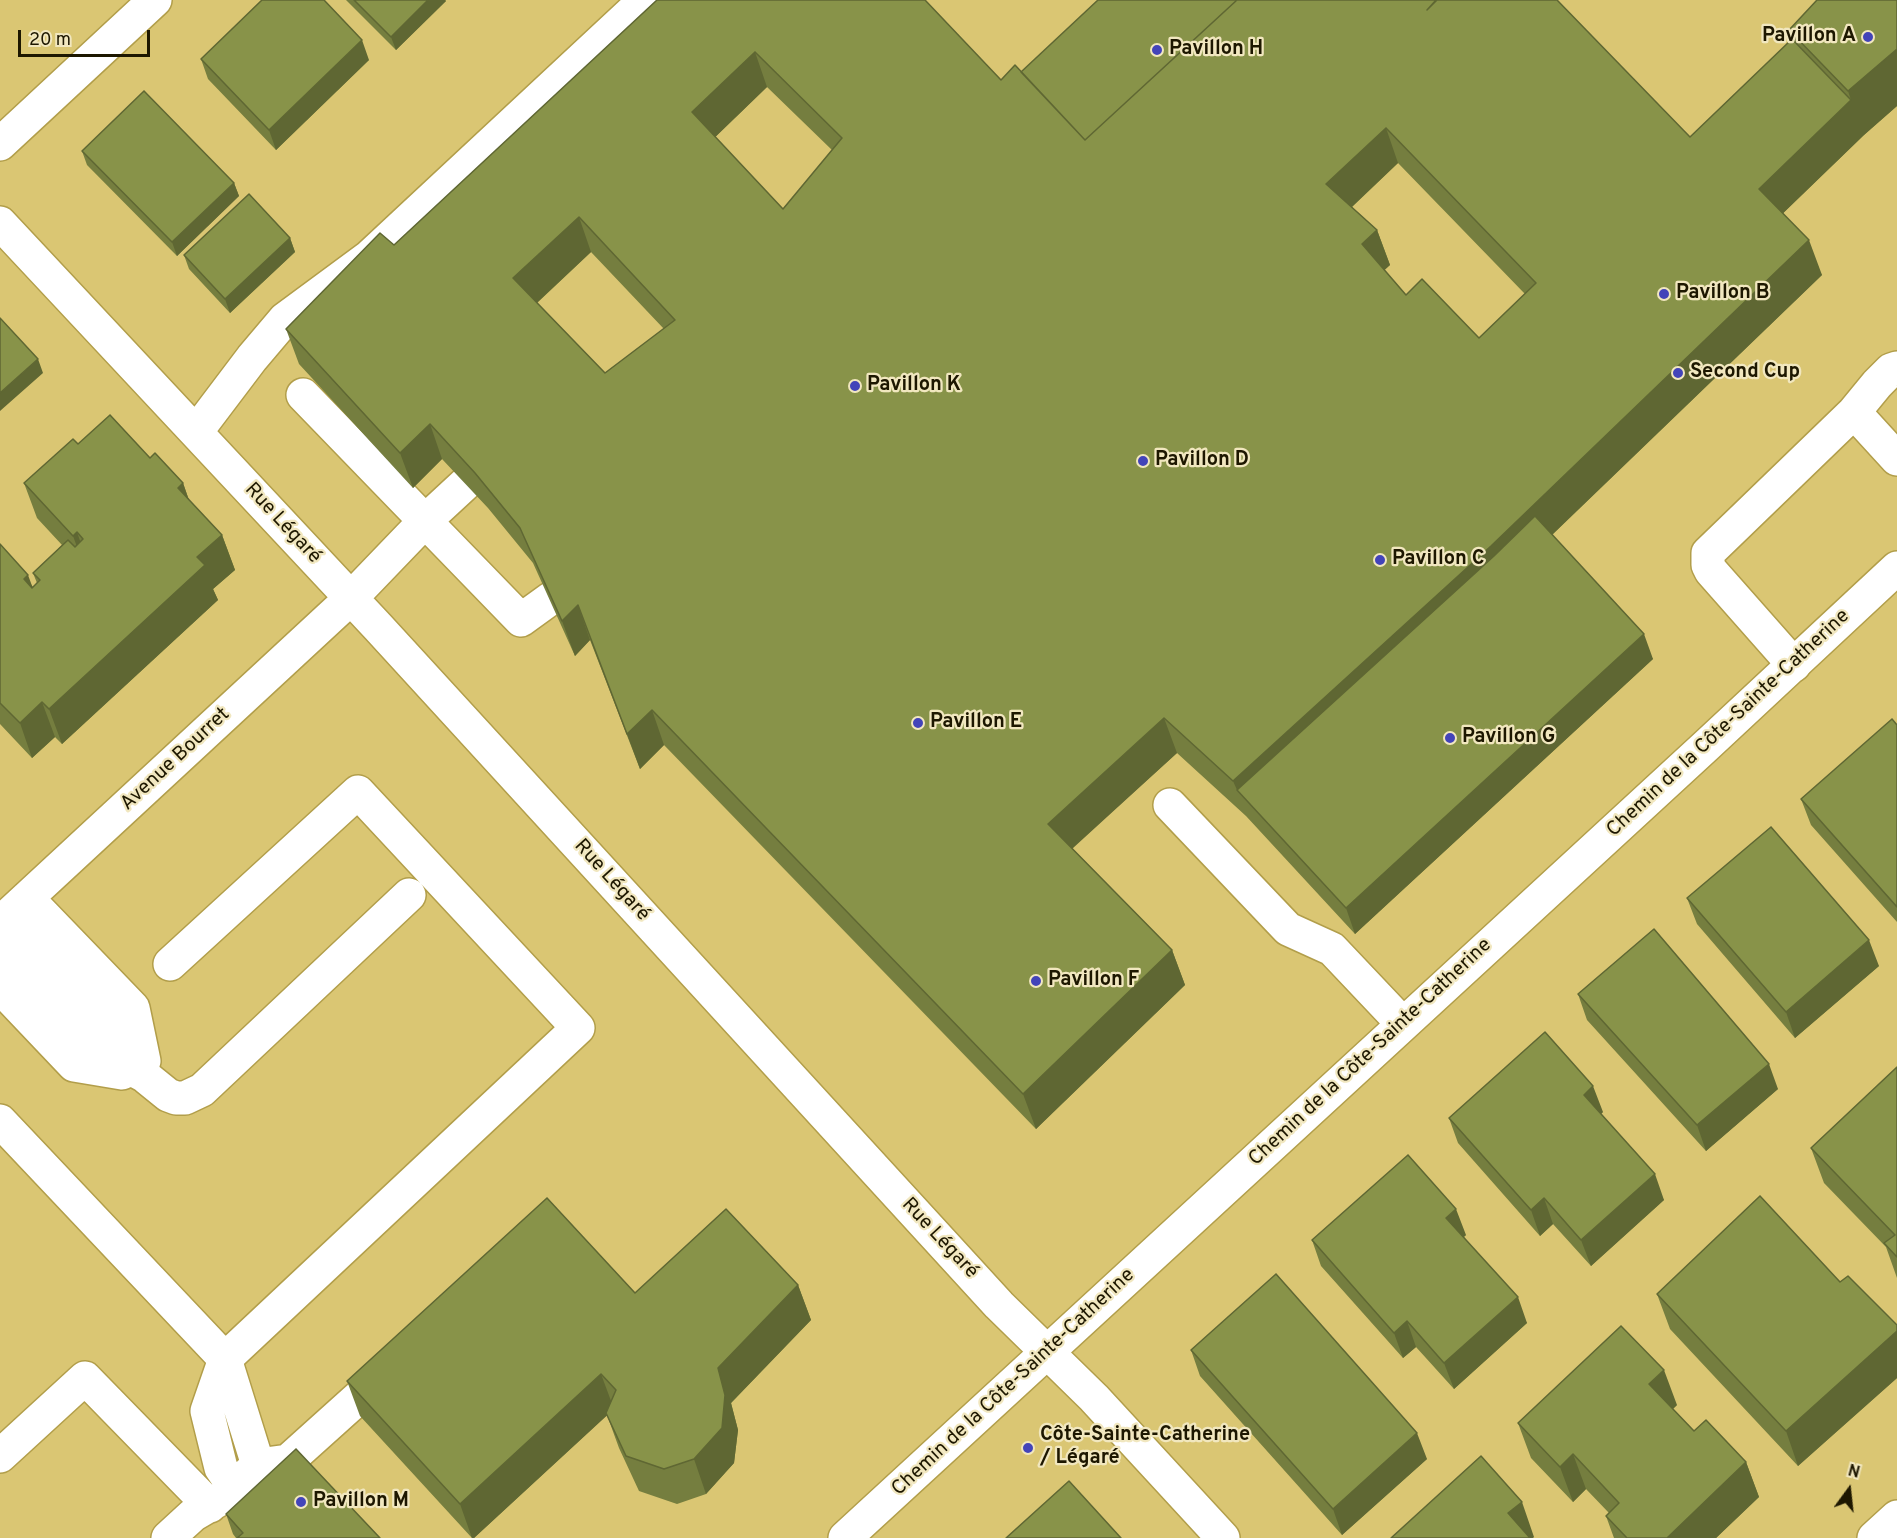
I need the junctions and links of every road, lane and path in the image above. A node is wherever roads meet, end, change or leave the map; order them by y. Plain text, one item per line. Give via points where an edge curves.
1 (155, 0) edge
2 (645, 0) edge
3 (0, 144) edge
4 (0, 223) edge
5 (1897, 368) edge
6 (303, 395) edge
7 (1854, 412) junction
8 (196, 432) junction
9 (1897, 459) edge
10 (465, 484) edge
11 (425, 521) junction
12 (1897, 568) edge
13 (351, 598) junction
14 (550, 599) edge
15 (1794, 665) junction
16 (1170, 805) dead end
17 (409, 895) dead end
18 (11, 912) edge
19 (0, 950) edge
20 (170, 964) dead end
21 (0, 987) edge
22 (1403, 1024) junction
23 (147, 1078) junction
24 (0, 1121) edge
25 (409, 1352) edge
26 (1046, 1352) junction
27 (225, 1359) junction
28 (0, 1456) edge
29 (258, 1465) junction
30 (222, 1496) junction
31 (1897, 1517) edge
32 (168, 1538) edge
33 (845, 1538) edge
34 (1222, 1538) edge
35 (1874, 1538) edge

1 - 3 street
2 - 8 street via 369,257 285,319
4 - 8 street, Rue Légaré
5 - 7 street via 1877,384
6 - 11 street
7 - 9 street
7 - 15 street via 1708,553 1711,571
8 - 13 street, Rue Légaré
10 - 11 street, Avenue Bourret
11 - 13 street, Avenue Bourret
11 - 14 street via 521,620
12 - 15 street, Chemin de la Côte-Sainte-Catherine
13 - 18 street, Avenue Bourret
13 - 26 street, Rue Légaré
15 - 22 street, Chemin de la Côte-Sainte-Catherine
16 - 22 street via 1288,929 1332,949
17 - 23 street via 202,1089 176,1098
18 - 23 street via 133,1008
19 - 23 street via 92,1048
20 - 27 street via 358,792 579,1028
21 - 23 street via 74,1065
22 - 26 street, Chemin de la Côte-Sainte-Catherine
24 - 27 street
25 - 29 street via 288,1461
26 - 33 street, Chemin de la Côte-Sainte-Catherine
26 - 34 street, Rue Légaré via 1094,1398
27 - 29 street
27 - 30 street via 207,1411 221,1468
28 - 30 street via 85,1378
29 - 30 street
30 - 32 street
31 - 35 street

